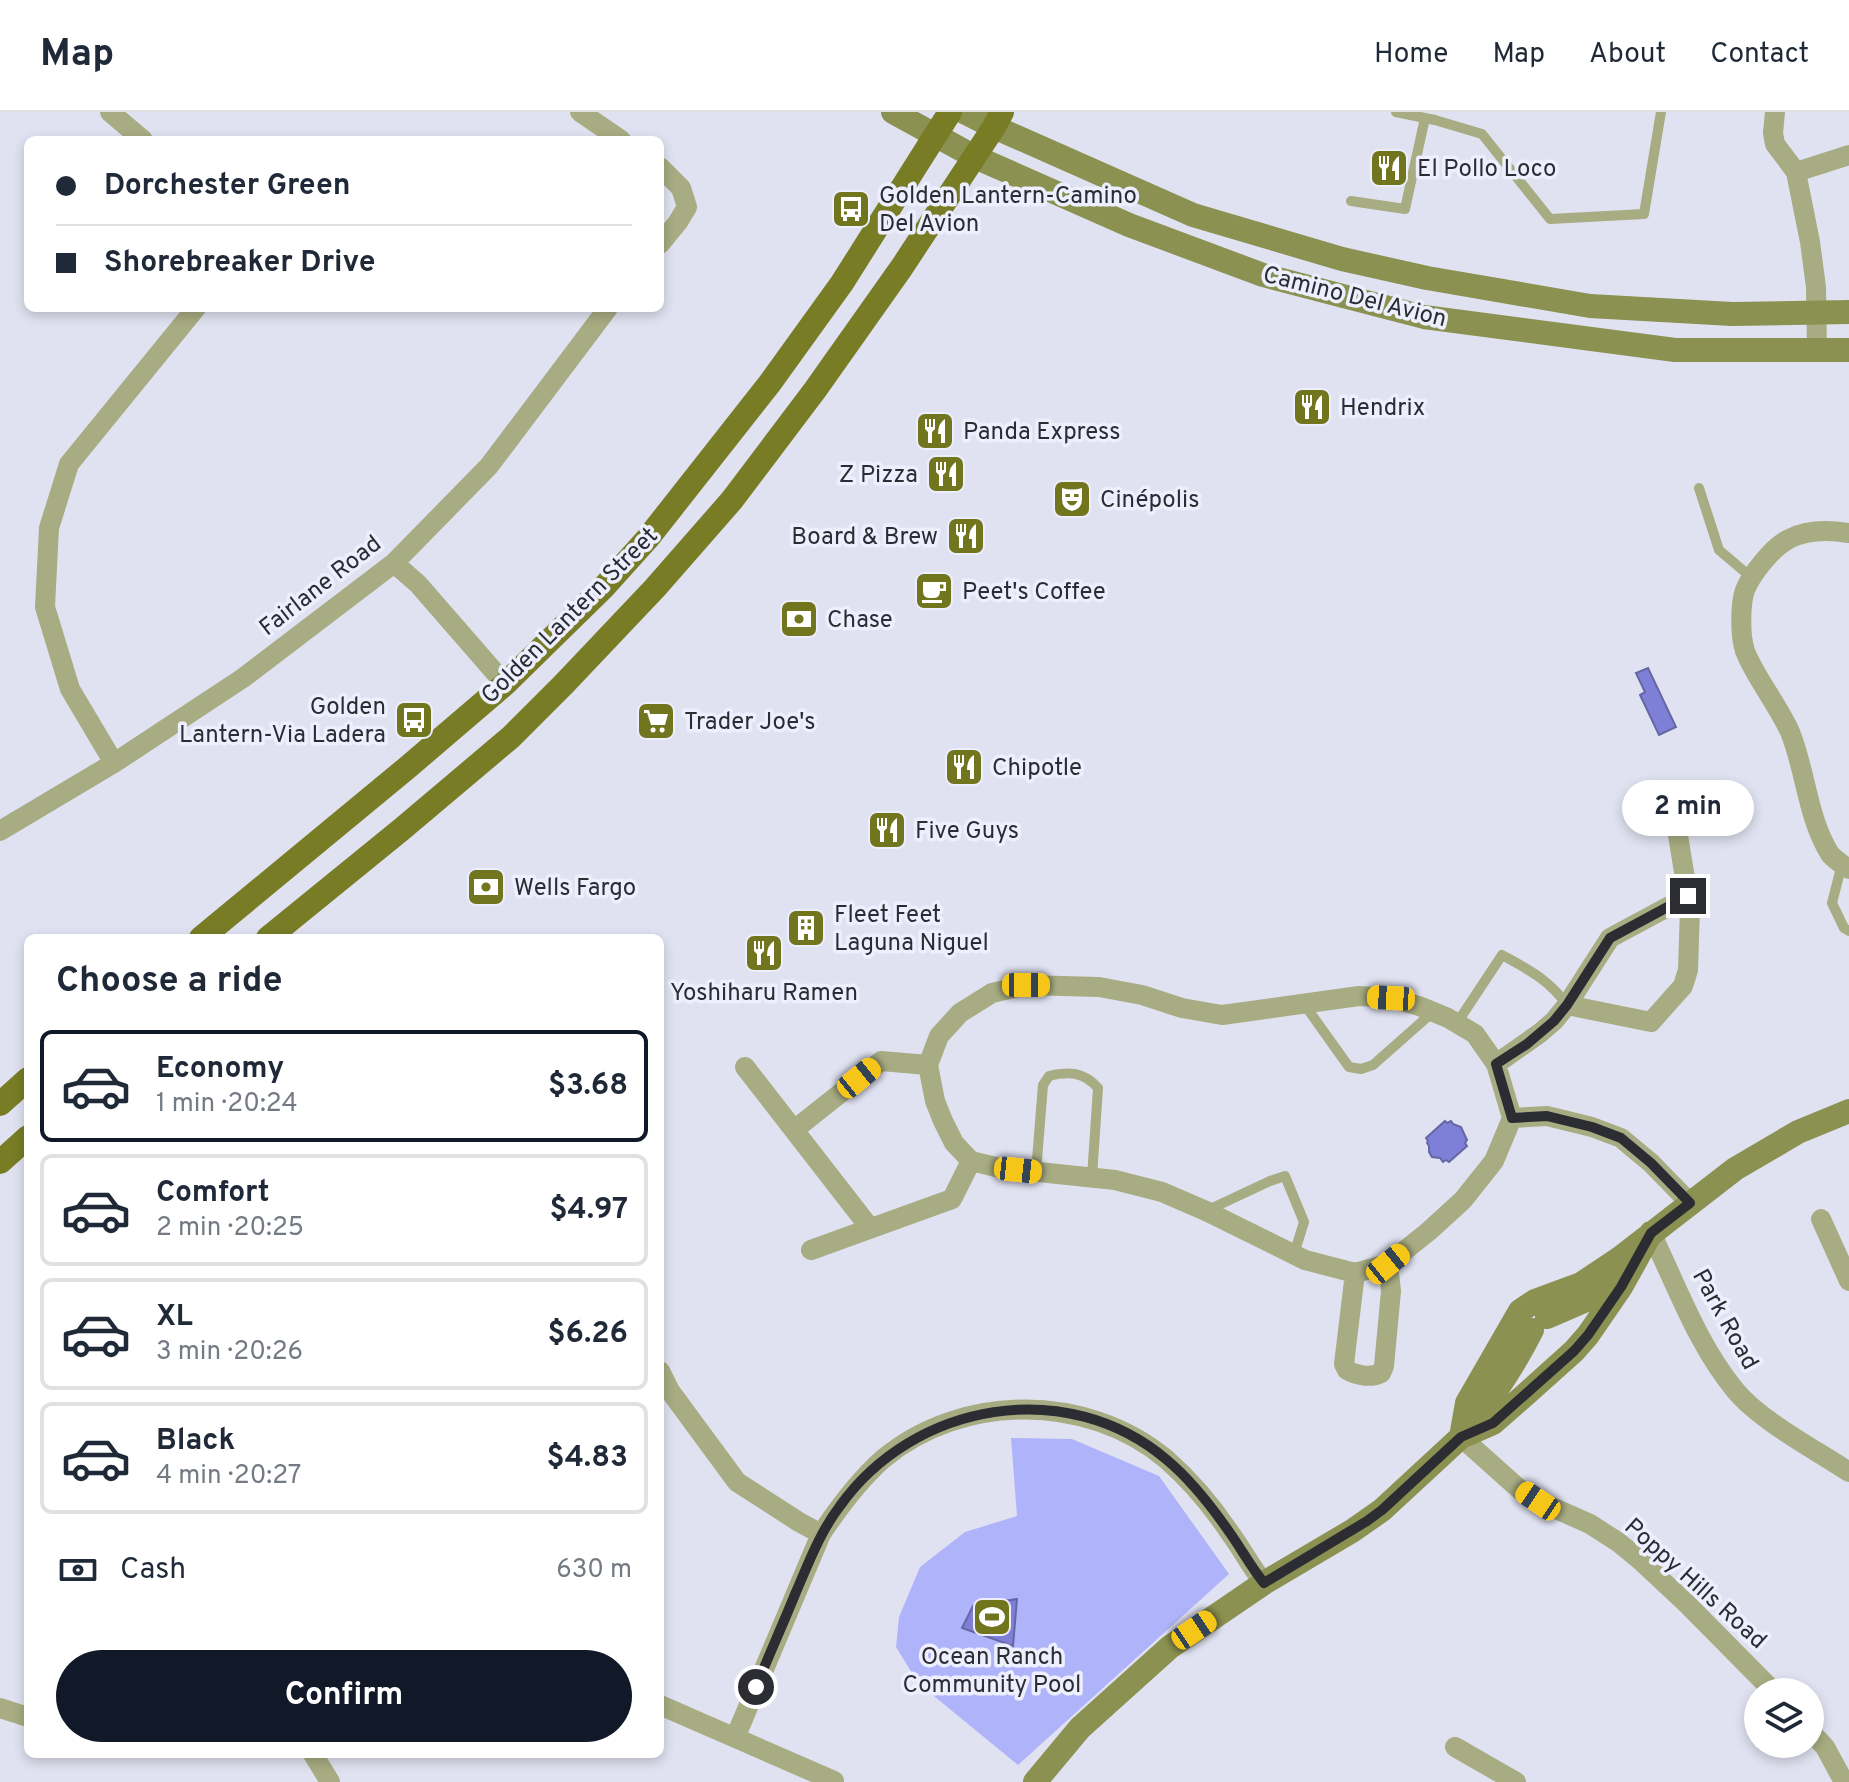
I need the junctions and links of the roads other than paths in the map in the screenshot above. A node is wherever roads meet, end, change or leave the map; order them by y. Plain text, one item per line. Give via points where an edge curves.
1 (110, 112) edge
2 (580, 112) edge
3 (893, 112) edge
4 (950, 112) edge
5 (964, 112) edge
6 (1396, 112) edge
7 (1661, 112) edge
8 (1775, 112) edge
9 (1425, 118) junction
10 (998, 120) edge
11 (138, 136) edge
12 (615, 136) edge
13 (935, 136) junction
14 (1849, 155) edge
15 (975, 157) junction
16 (664, 171) edge
17 (1796, 172) junction
18 (1351, 201) dead end
19 (664, 239) edge
20 (193, 312) edge
21 (605, 312) edge
22 (1816, 312) junction
23 (1849, 312) edge
24 (1849, 350) edge
25 (1817, 351) junction
26 (1699, 488) dead end
27 (1849, 533) edge
28 (394, 563) junction
29 (1752, 578) junction
30 (505, 684) junction
31 (114, 763) junction
32 (1676, 823) dead end
33 (0, 831) edge
34 (1846, 867) edge
35 (1688, 896) junction
36 (1849, 931) edge
37 (206, 934) edge
38 (273, 934) edge
39 (1304, 1003) junction
40 (1567, 1005) junction
41 (1433, 1012) junction
42 (1457, 1023) junction
43 (1496, 1064) junction
44 (928, 1065) junction
45 (745, 1067) dead end
46 (24, 1083) edge
47 (0, 1104) edge
48 (1849, 1111) edge
49 (1512, 1118) junction
50 (794, 1130) junction
51 (24, 1141) edge
52 (971, 1161) junction
53 (0, 1162) edge
54 (1036, 1172) junction
55 (1092, 1177) junction
56 (1690, 1203) junction
57 (1206, 1211) junction
58 (1821, 1219) dead end
59 (870, 1228) junction
60 (1651, 1233) junction
61 (811, 1250) dead end
62 (1294, 1254) junction
63 (1620, 1258) junction
64 (1388, 1264) junction
65 (1355, 1273) junction
66 (1848, 1274) edge
67 (1528, 1331) junction
68 (1555, 1368) junction
69 (664, 1379) edge
70 (1461, 1437) junction
71 (1849, 1472) edge
72 (821, 1534) junction
73 (1264, 1583) junction
74 (1760, 1678) edge
75 (664, 1707) edge
76 (0, 1708) edge
77 (24, 1716) edge
78 (735, 1738) junction
79 (1824, 1746) edge
80 (1455, 1747) dead end
81 (315, 1758) edge
82 (834, 1781) edge
83 (330, 1782) edge
84 (1035, 1782) edge
85 (1516, 1782) edge
86 (1844, 1782) edge

1 - 11 street
2 - 12 street
3 - 13 main road, Camino Del Avion
4 - 13 main road, Golden Lantern Street
5 - 10 main road, Camino Del Avion
6 - 9 lane
7 - 9 lane via 1644,214 1550,219 1482,134
8 - 17 street via 1775,144
9 - 18 lane via 1405,209
10 - 15 main road, Golden Lantern Street
10 - 22 main road, Camino Del Avion via 1193,215 1342,259 1590,306 1732,314
13 - 15 main road, Camino Del Avion
13 - 30 main road, Golden Lantern Street via 842,283 703,469 603,588
14 - 17 street
15 - 25 main road, Camino Del Avion via 1129,225 1263,275 1424,317 1675,350
15 - 38 main road, Golden Lantern Street via 823,379 732,500 655,588 511,737
16 - 19 street via 681,188 687,207
17 - 22 street
20 - 31 street via 69,464 49,528 45,607 70,689
21 - 28 street, Fairlane Road via 489,466
22 - 23 main road, Camino Del Avion
22 - 25 street
24 - 25 main road, Camino Del Avion
26 - 29 lane via 1719,550
27 - 29 street via 1835,530 1790,538 1771,552
28 - 30 street
28 - 31 street, Fairlane Road via 243,678
29 - 34 street via 1742,614 1745,651 1789,730 1813,818 1832,856
30 - 37 main road, Golden Lantern Street
31 - 33 street, Fairlane Road
32 - 35 street
34 - 36 lane via 1832,903
35 - 40 street via 1610,938
35 - 40 street via 1686,980 1651,1022
39 - 41 street via 1391,998
39 - 41 lane via 1349,1067 1361,1069 1373,1065
39 - 44 street via 1222,1015 1099,987 1026,985 992,993 960,1013 939,1036
40 - 42 lane via 1542,977 1502,955
40 - 43 street via 1540,1033
41 - 42 street
42 - 43 street via 1475,1034
43 - 49 street
44 - 50 street via 881,1061
44 - 52 street via 943,1121
45 - 50 street
46 - 47 main road
48 - 56 main road via 1798,1132
49 - 56 street via 1547,1116 1621,1138
49 - 64 street via 1494,1161 1463,1200
50 - 59 street
51 - 53 main road
52 - 54 street
52 - 59 street via 952,1199
54 - 55 street
54 - 55 lane via 1043,1085 1059,1073 1082,1075 1098,1088
55 - 57 street via 1162,1192
56 - 60 main road
57 - 62 street
57 - 62 lane via 1285,1176 1304,1222
58 - 66 street
59 - 61 street
60 - 63 main road
60 - 68 main road via 1588,1335
60 - 71 street, Park Road via 1696,1329 1736,1392
62 - 65 street
63 - 67 main road via 1591,1298
63 - 67 main road via 1581,1284 1520,1311
64 - 65 street
64 - 65 street via 1391,1291 1384,1366 1374,1376 1352,1373 1344,1364
67 - 68 main road
67 - 70 main road via 1467,1403
68 - 70 main road via 1493,1423
69 - 72 street via 737,1482
70 - 73 main road via 1382,1510
70 - 74 street, Poppy Hills Road via 1518,1488 1618,1542
72 - 73 street via 867,1474 907,1443 976,1415 1051,1410 1120,1430 1168,1461 1198,1491
72 - 78 street
73 - 84 main road via 1170,1647 1080,1728
75 - 78 street
76 - 77 street
78 - 82 street
79 - 86 street
80 - 85 street
81 - 83 street

